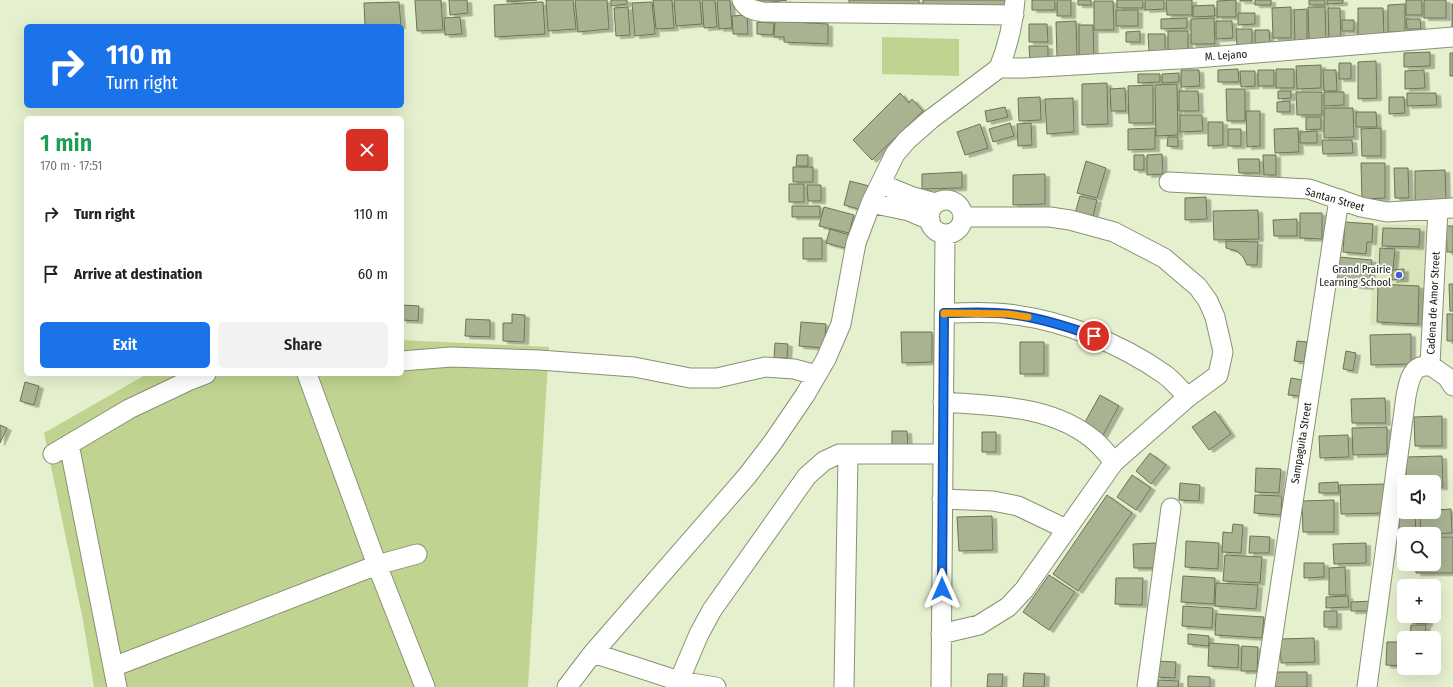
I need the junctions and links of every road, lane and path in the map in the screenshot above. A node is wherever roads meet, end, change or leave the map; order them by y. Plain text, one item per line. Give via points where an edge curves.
1 (742, 0) edge
2 (1015, 7) edge
3 (1453, 37) edge
4 (999, 68) junction
5 (1169, 182) dead end
6 (881, 184) junction
7 (1338, 199) junction
8 (871, 203) junction
9 (1445, 209) edge
10 (932, 211) junction
11 (964, 217) junction
12 (945, 235) junction
13 (944, 313) junction
14 (404, 361) edge
15 (1430, 365) junction
16 (816, 375) junction
17 (201, 376) edge
18 (308, 376) edge
19 (1453, 386) edge
20 (1188, 397) junction
21 (943, 402) junction
22 (69, 444) junction
23 (53, 454) dead end
24 (848, 454) junction
25 (943, 454) junction
26 (1114, 462) junction
27 (942, 499) junction
28 (1171, 508) dead end
29 (1066, 529) junction
30 (416, 554) dead end
31 (377, 565) junction
32 (941, 634) junction
33 (593, 653) junction
34 (113, 667) junction
35 (680, 681) junction
36 (117, 687) edge
37 (425, 687) edge
38 (567, 687) edge
39 (716, 687) edge
40 (844, 687) edge
41 (941, 687) edge
42 (1147, 687) edge
43 (1265, 687) edge
44 (1367, 687) edge

1 - 2 street via 750,10 763,12
2 - 4 street via 1007,48
3 - 4 street, M. Lejano via 1196,58
4 - 6 street via 907,140 895,154
5 - 7 street, Santan Street via 1309,189
6 - 8 street
6 - 10 street via 913,197
7 - 9 street, Santan Street via 1387,212
7 - 43 street, Sampaguita Street
8 - 10 street via 909,211
8 - 16 street via 856,243 841,324 826,360
9 - 15 street, Cadena de Amor Street
10 - 11 street via 940,200 946,199 956,202
10 - 12 street via 935,229
11 - 12 street via 958,230
11 - 20 street via 1050,217 1070,220 1114,232 1164,258 1198,287 1208,301 1215,317 1223,352 1218,375
12 - 13 street
13 - 20 street via 1008,314 1046,320 1073,328 1138,358 1165,375
13 - 21 street
14 - 16 street via 451,357 539,360 634,367 690,378 717,378 765,367 794,369
15 - 19 street, Cadena de Amor Street via 1447,377
15 - 44 street via 1419,367 1413,373 1406,396
16 - 33 street via 777,436 747,476
17 - 22 street via 129,409
18 - 31 street
20 - 26 street
21 - 25 street
21 - 26 street via 1004,406 1039,412 1081,431 1096,441
22 - 23 street
22 - 34 street
24 - 25 street
24 - 35 street via 839,454 824,461 807,476 712,610
24 - 40 street
25 - 27 street
26 - 29 street
27 - 29 street via 993,501 1018,506
27 - 32 street
28 - 42 street
29 - 32 street via 1024,590 1008,607 979,625
30 - 31 street
31 - 34 street
31 - 37 street
32 - 41 street
33 - 35 street
33 - 38 street
34 - 36 street
35 - 39 street

